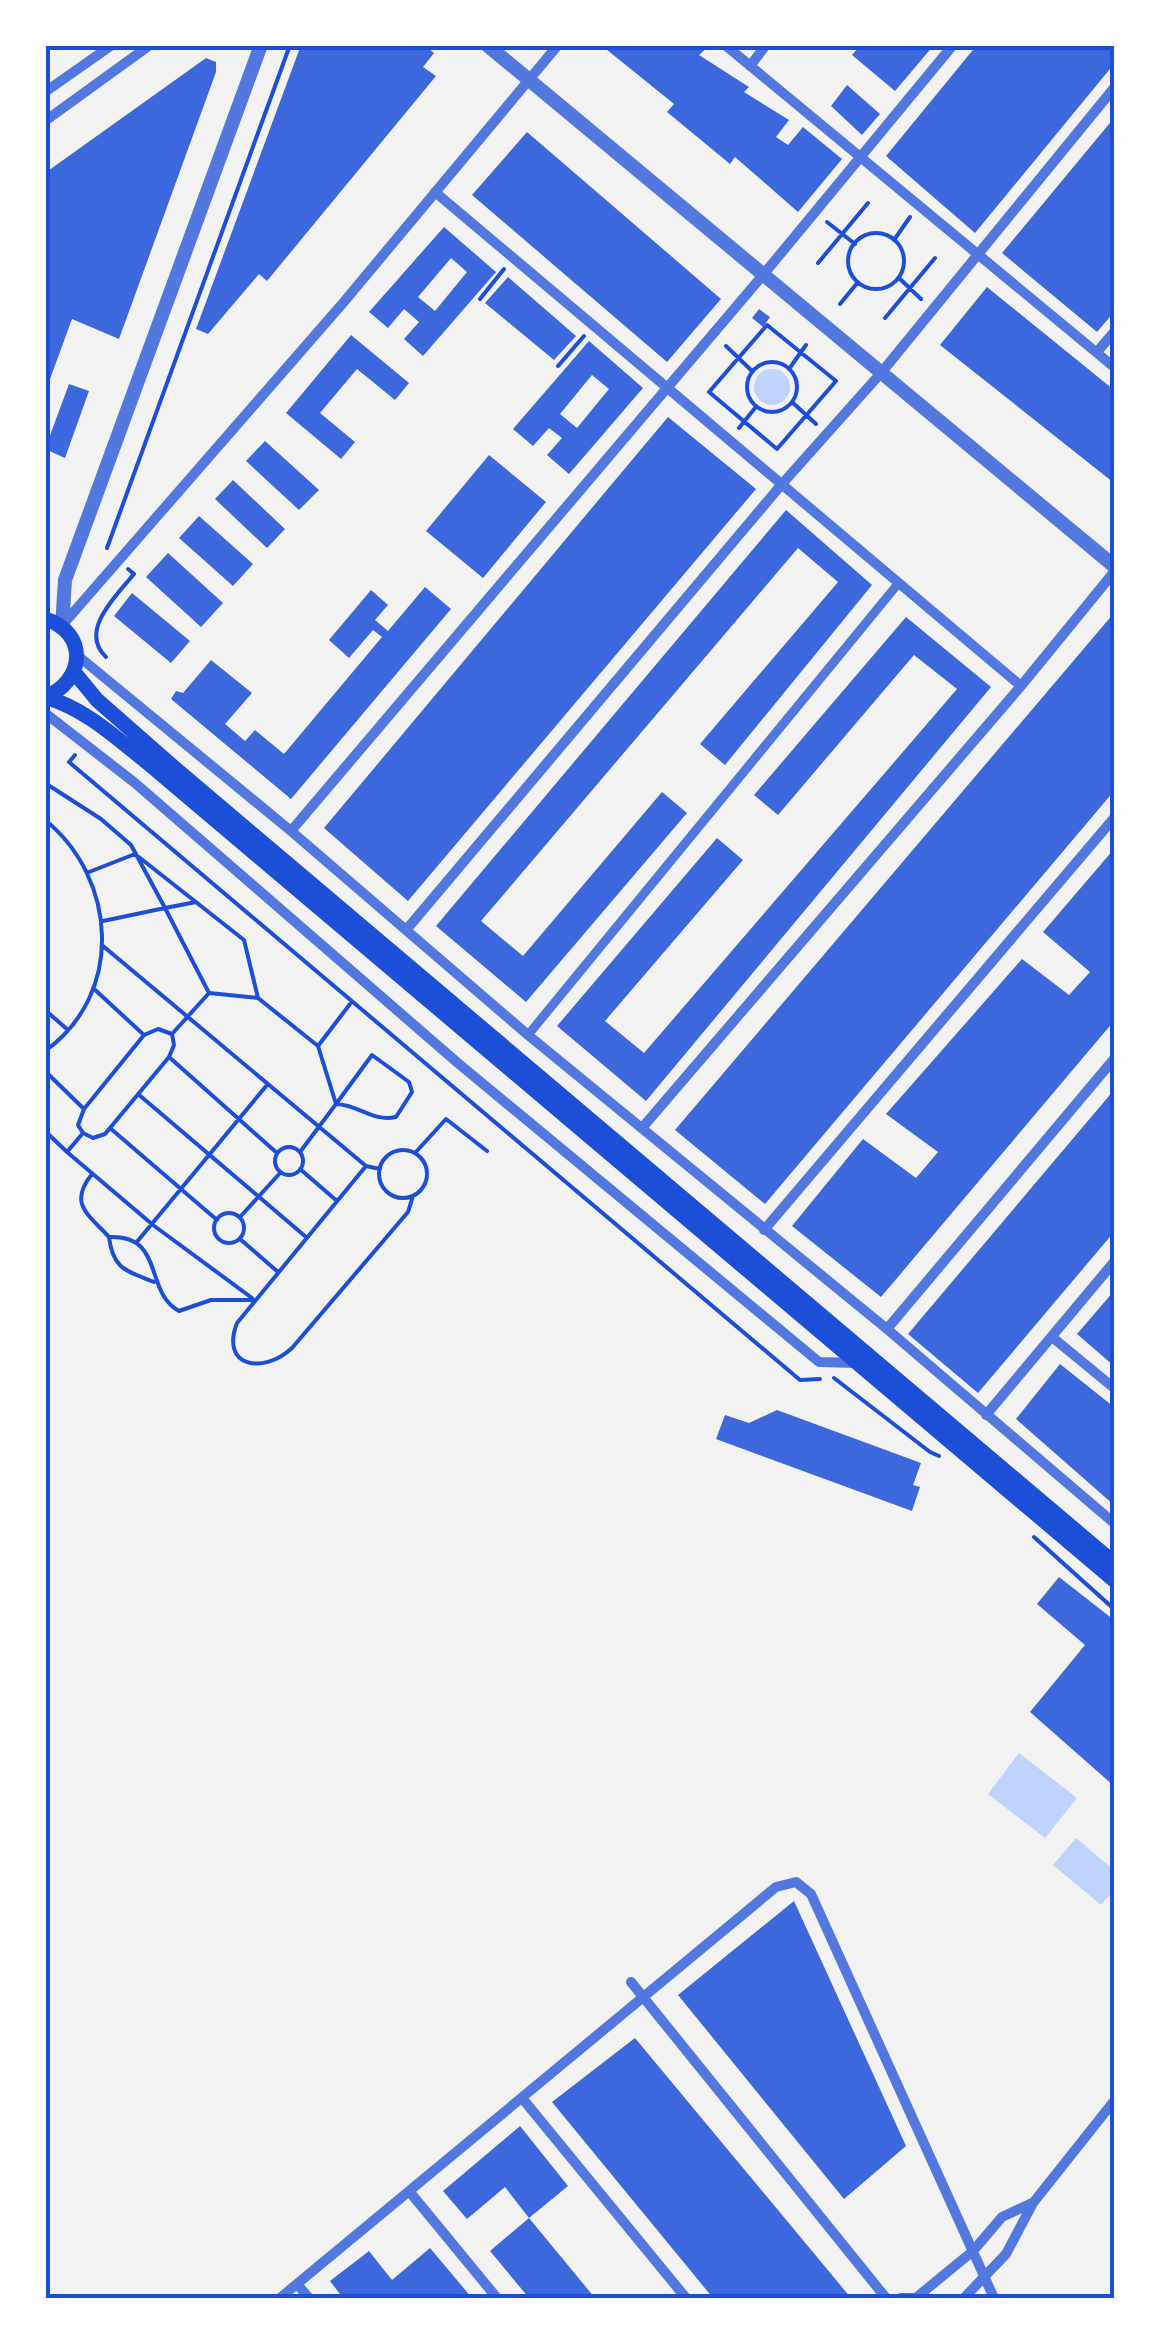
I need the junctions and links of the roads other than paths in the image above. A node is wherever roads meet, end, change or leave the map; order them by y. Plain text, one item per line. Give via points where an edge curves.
1 (112, 45) edge
2 (150, 45) edge
3 (261, 45) edge
4 (487, 45) edge
5 (558, 45) edge
6 (725, 45) edge
7 (766, 45) edge
8 (953, 45) edge
9 (750, 66) junction
10 (530, 80) junction
11 (1114, 88) edge
12 (45, 92) edge
13 (45, 121) edge
14 (860, 157) junction
15 (435, 192) junction
16 (977, 254) junction
17 (764, 276) junction
18 (1114, 332) edge
19 (1097, 352) junction
20 (1114, 367) edge
21 (882, 373) junction
22 (668, 386) junction
23 (782, 484) junction
24 (1114, 569) edge
25 (897, 585) junction
26 (54, 620) edge
27 (75, 664) junction
28 (1021, 686) junction
29 (45, 697) edge
30 (45, 713) edge
31 (1114, 818) edge
32 (290, 831) junction
33 (407, 929) junction
34 (528, 1035) junction
35 (1114, 1059) edge
36 (642, 1128) junction
37 (764, 1230) junction
38 (1114, 1262) edge
39 (887, 1328) junction
40 (1052, 1337) junction
41 (857, 1363) junction
42 (1114, 1388) edge
43 (986, 1415) junction
44 (1114, 1523) edge
45 (1114, 1562) edge
46 (1114, 1580) edge
47 (631, 1982) dead end
48 (643, 1998) junction
49 (522, 2098) junction
50 (1114, 2102) edge
51 (409, 2191) junction
52 (1033, 2203) junction
53 (973, 2252) junction
54 (985, 2277) junction
55 (298, 2284) junction
56 (280, 2298) edge
57 (309, 2298) edge
58 (497, 2298) edge
59 (686, 2298) edge
60 (886, 2298) edge
61 (901, 2298) edge
62 (918, 2298) edge
63 (964, 2298) edge
64 (994, 2298) edge

1 - 12 street
2 - 13 street
3 - 26 street
4 - 10 street
5 - 10 street
6 - 9 street
7 - 9 street
8 - 14 street
9 - 14 street
10 - 15 street
10 - 17 street
11 - 16 street
14 - 16 street
14 - 17 street
15 - 22 street
15 - 26 street via 342,304
16 - 19 street
16 - 21 street
17 - 21 street
17 - 22 street
18 - 19 street
19 - 20 street
21 - 23 street
21 - 24 street
22 - 23 street
22 - 32 street
23 - 25 street
23 - 33 street
24 - 28 street
25 - 28 street
25 - 34 street
26 - 27 main road via 75,645
27 - 29 main road via 65,686
27 - 32 street
27 - 45 main road via 97,700 178,771
28 - 36 street
29 - 41 main road via 91,718 148,763
30 - 41 street via 818,1362
31 - 37 street
32 - 33 street
33 - 34 street
34 - 36 street
35 - 39 street
36 - 37 street
37 - 39 street
38 - 40 street
39 - 43 street
40 - 42 street
40 - 43 street
41 - 46 main road
43 - 44 street
47 - 48 street
48 - 49 street
48 - 53 street via 776,1887 796,1882 811,1894
48 - 60 street
49 - 51 street
49 - 59 street
50 - 52 street
51 - 55 street
51 - 58 street
52 - 53 street via 1002,2216
52 - 54 street via 1006,2254
53 - 54 street
53 - 62 street
54 - 63 street
54 - 64 street
55 - 56 street
55 - 57 street
61 - 62 street

